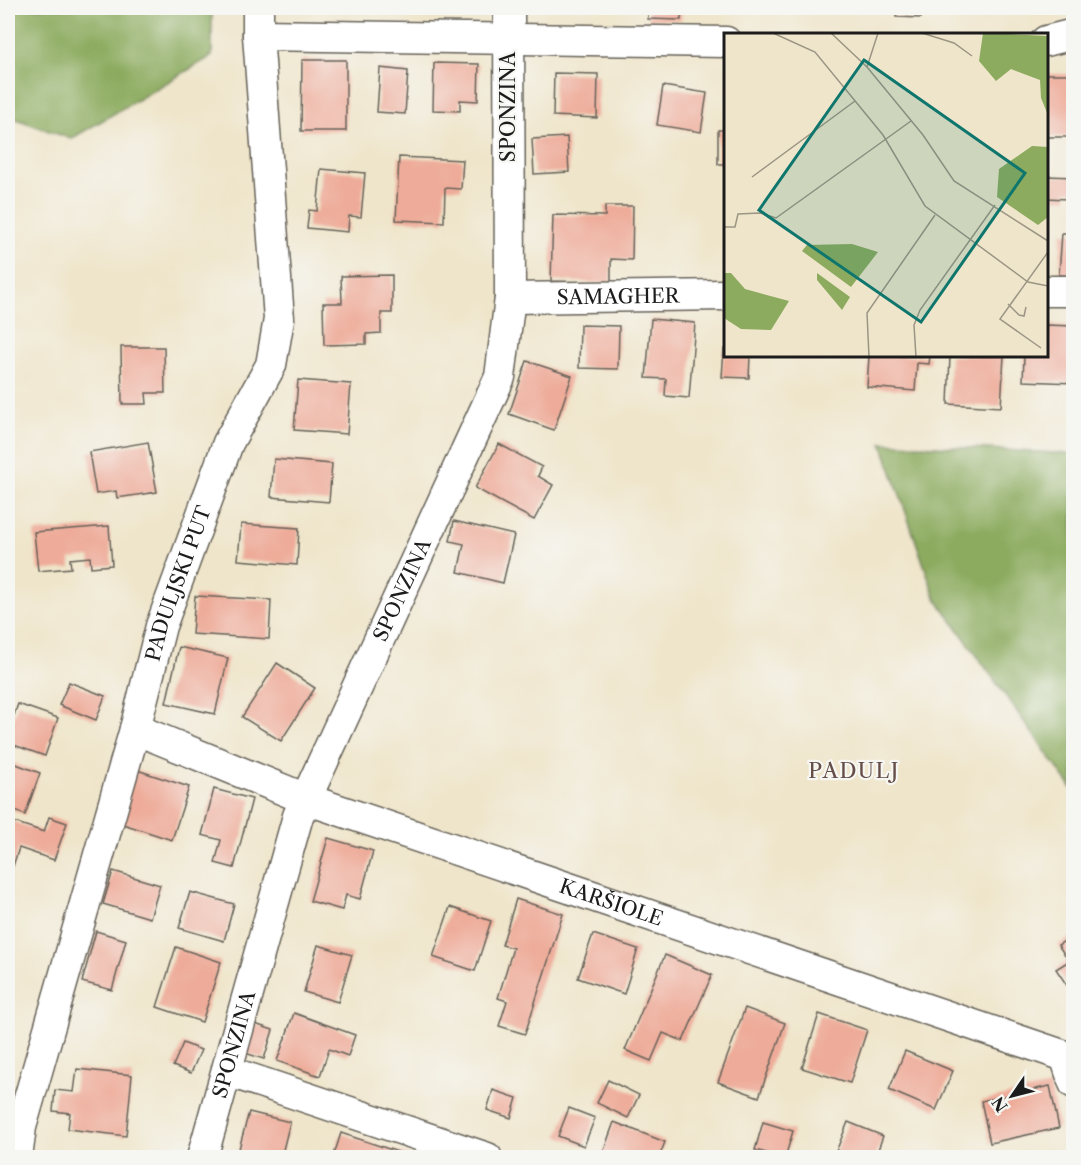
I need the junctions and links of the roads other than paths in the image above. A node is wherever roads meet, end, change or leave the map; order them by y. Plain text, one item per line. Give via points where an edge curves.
1 (509, 8) edge
2 (258, 21) edge
3 (1074, 34) edge
4 (508, 39) junction
5 (1048, 41) edge
6 (724, 42) edge
7 (1048, 291) edge
8 (1074, 291) edge
9 (724, 295) edge
10 (510, 298) junction
11 (135, 729) junction
12 (306, 800) junction
13 (227, 1071) junction
14 (1074, 1083) edge
15 (14, 1129) edge
16 (17, 1158) edge
17 (202, 1158) edge
18 (487, 1158) edge

1 - 4 street, SPONZINA
2 - 4 street
2 - 11 street, PADULJSKI PUT via 279,319 271,365 228,443 161,626
3 - 5 street
4 - 6 street
4 - 10 street, SPONZINA
7 - 8 street
9 - 10 street, SAMAGHER
10 - 12 street, SPONZINA via 500,377
11 - 12 street, KARŠIOLE
11 - 15 street, PADULJSKI PUT
12 - 13 street, SPONZINA via 298,816
12 - 14 street, KARŠIOLE via 1065,1056
13 - 17 street, SPONZINA
13 - 18 street
15 - 16 street, PADULJSKI PUT

